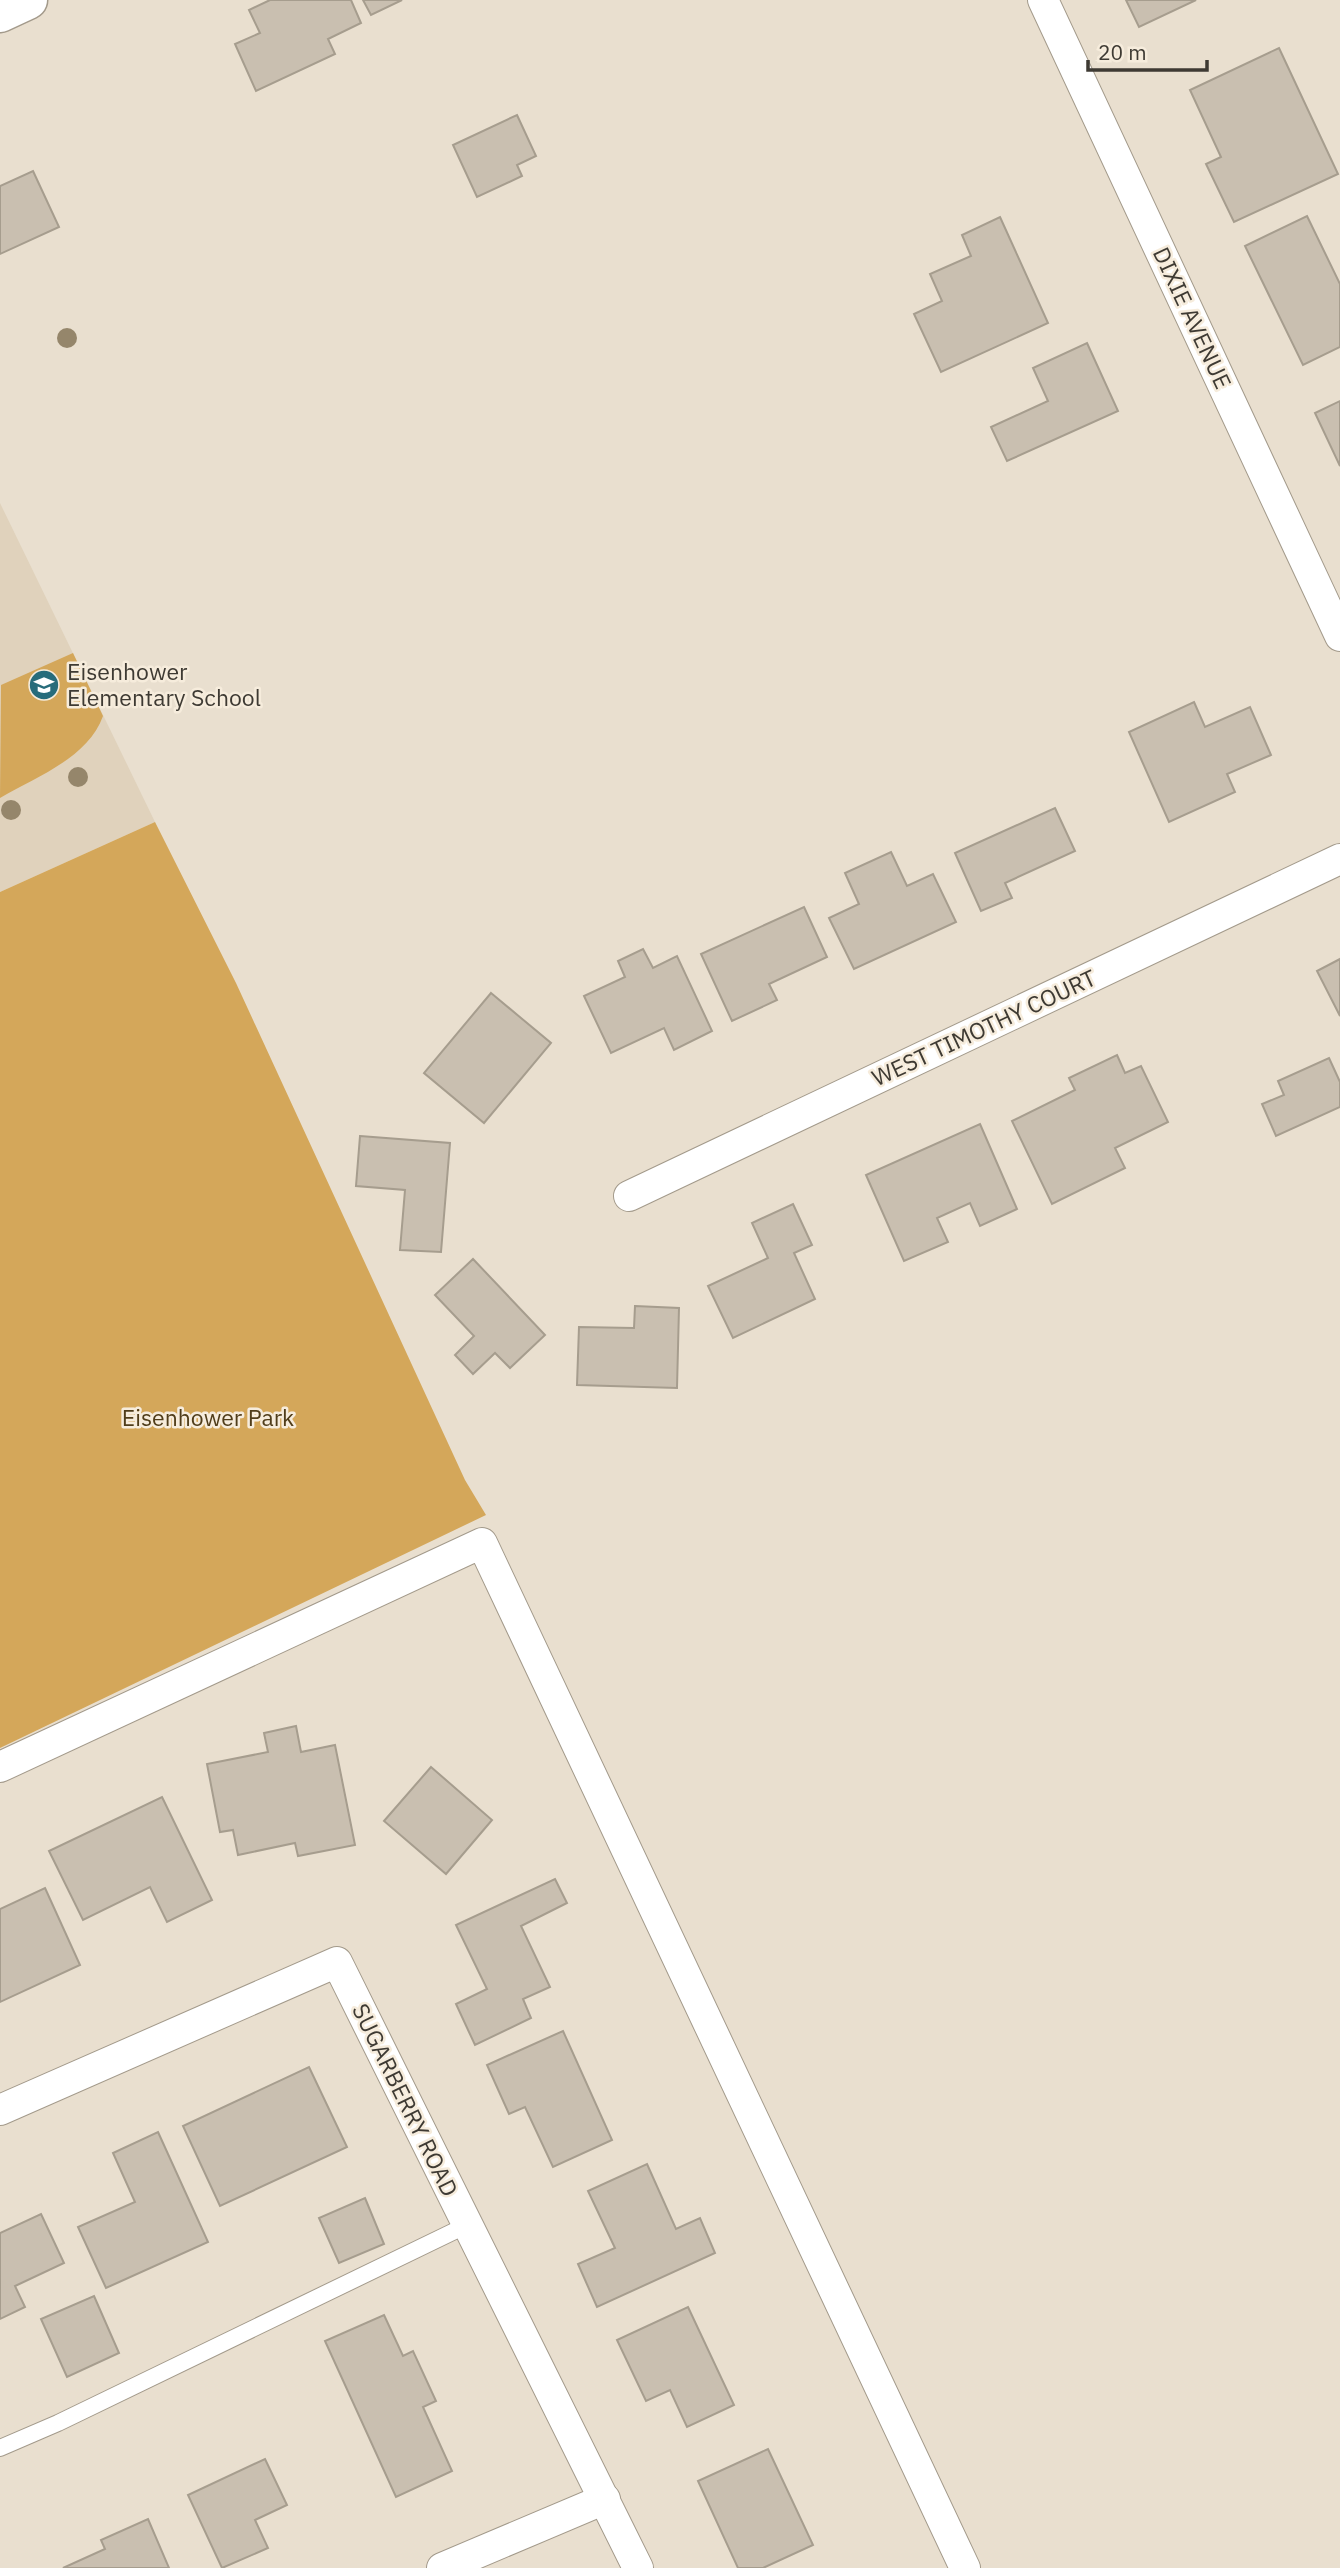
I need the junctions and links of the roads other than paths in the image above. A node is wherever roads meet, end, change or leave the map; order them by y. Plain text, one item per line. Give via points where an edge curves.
1 (28, 0) edge
2 (1043, 0) edge
3 (0, 13) edge
4 (1340, 636) edge
5 (1340, 859) edge
6 (629, 1196) dead end
7 (0, 1767) edge
8 (0, 2110) edge
9 (467, 2225) junction
10 (0, 2448) edge
11 (605, 2499) junction
12 (442, 2568) edge
13 (638, 2568) edge
14 (965, 2568) edge

1 - 3 street
2 - 4 street, DIXIE AVENUE
5 - 6 street, WEST TIMOTHY COURT
7 - 14 street via 482,1543
8 - 9 street, SUGARBERRY ROAD via 337,1962
9 - 10 lane
9 - 11 street, SUGARBERRY ROAD
11 - 12 street
11 - 13 street, SUGARBERRY ROAD

